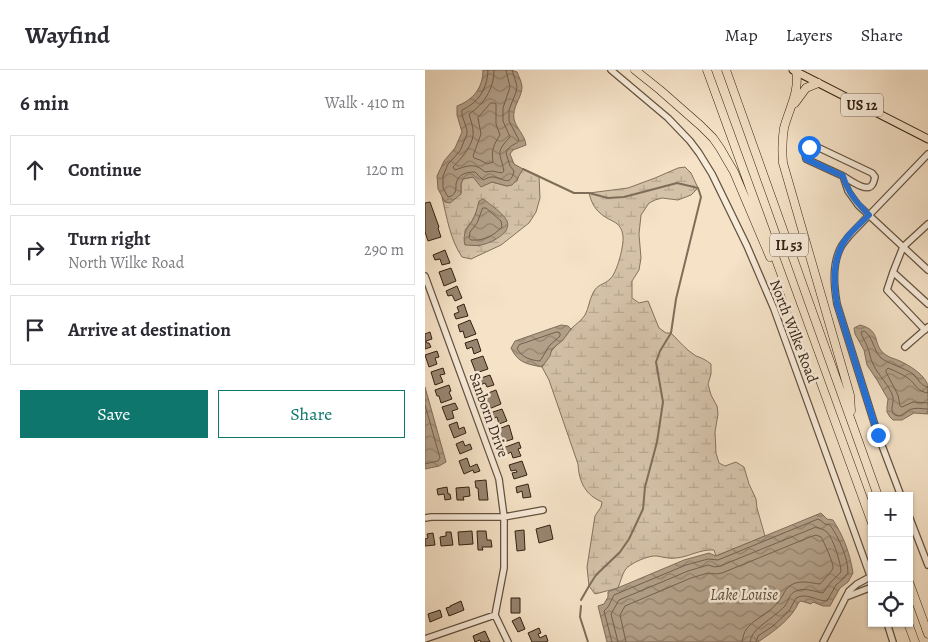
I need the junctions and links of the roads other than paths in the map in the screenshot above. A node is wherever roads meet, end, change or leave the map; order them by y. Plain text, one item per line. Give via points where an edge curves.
1 (611, 70) edge
2 (635, 70) edge
3 (707, 70) edge
4 (726, 70) edge
5 (794, 71) edge
6 (818, 83) junction
7 (791, 109) junction
8 (928, 139) edge
9 (928, 154) edge
10 (843, 176) junction
11 (869, 215) junction
12 (928, 224) edge
13 (903, 247) junction
14 (928, 270) edge
15 (893, 272) junction
16 (425, 276) edge
17 (428, 293) edge
18 (928, 304) edge
19 (926, 328) edge
20 (803, 335) junction
21 (905, 347) dead end
22 (852, 421) junction
23 (877, 492) edge
24 (899, 492) edge
25 (543, 510) dead end
26 (868, 512) edge
27 (504, 517) junction
28 (425, 518) edge
29 (913, 526) edge
30 (928, 564) edge
31 (868, 571) edge
32 (868, 580) edge
33 (868, 589) edge
34 (913, 593) edge
35 (846, 597) junction
36 (495, 615) junction
37 (888, 627) edge
38 (909, 627) edge
39 (928, 634) edge
40 (425, 639) edge
41 (508, 642) edge
42 (823, 642) edge
43 (893, 642) edge
44 (915, 642) edge

1 - 31 street, North Wilke Road via 668,118 699,153 712,174 774,309
2 - 20 highway via 701,126 727,160
3 - 20 highway, IL 53
4 - 22 highway, IL 53
5 - 6 main road, US 12
5 - 7 highway via 797,80
6 - 7 highway via 805,88
6 - 8 main road, US 12
7 - 22 highway via 784,127 783,163 850,395
9 - 11 street
10 - 10 street via 806,159 809,147 813,145 875,177 872,186 864,188
10 - 11 street via 853,199
11 - 13 street
11 - 24 street via 840,249 835,262 834,286 878,435
12 - 13 street
13 - 14 street
13 - 15 street
15 - 18 street
15 - 19 street via 887,290
16 - 17 street, Sanborn Drive
17 - 27 street, Sanborn Drive via 499,478
19 - 21 street
20 - 26 highway, IL 53
22 - 23 highway, IL 53
25 - 27 street
27 - 28 street
27 - 36 street, Sanborn Drive via 504,568
29 - 30 street
32 - 35 street via 857,584
33 - 35 street
34 - 39 highway
35 - 42 street
36 - 40 street
36 - 41 street
37 - 43 street
38 - 44 highway

